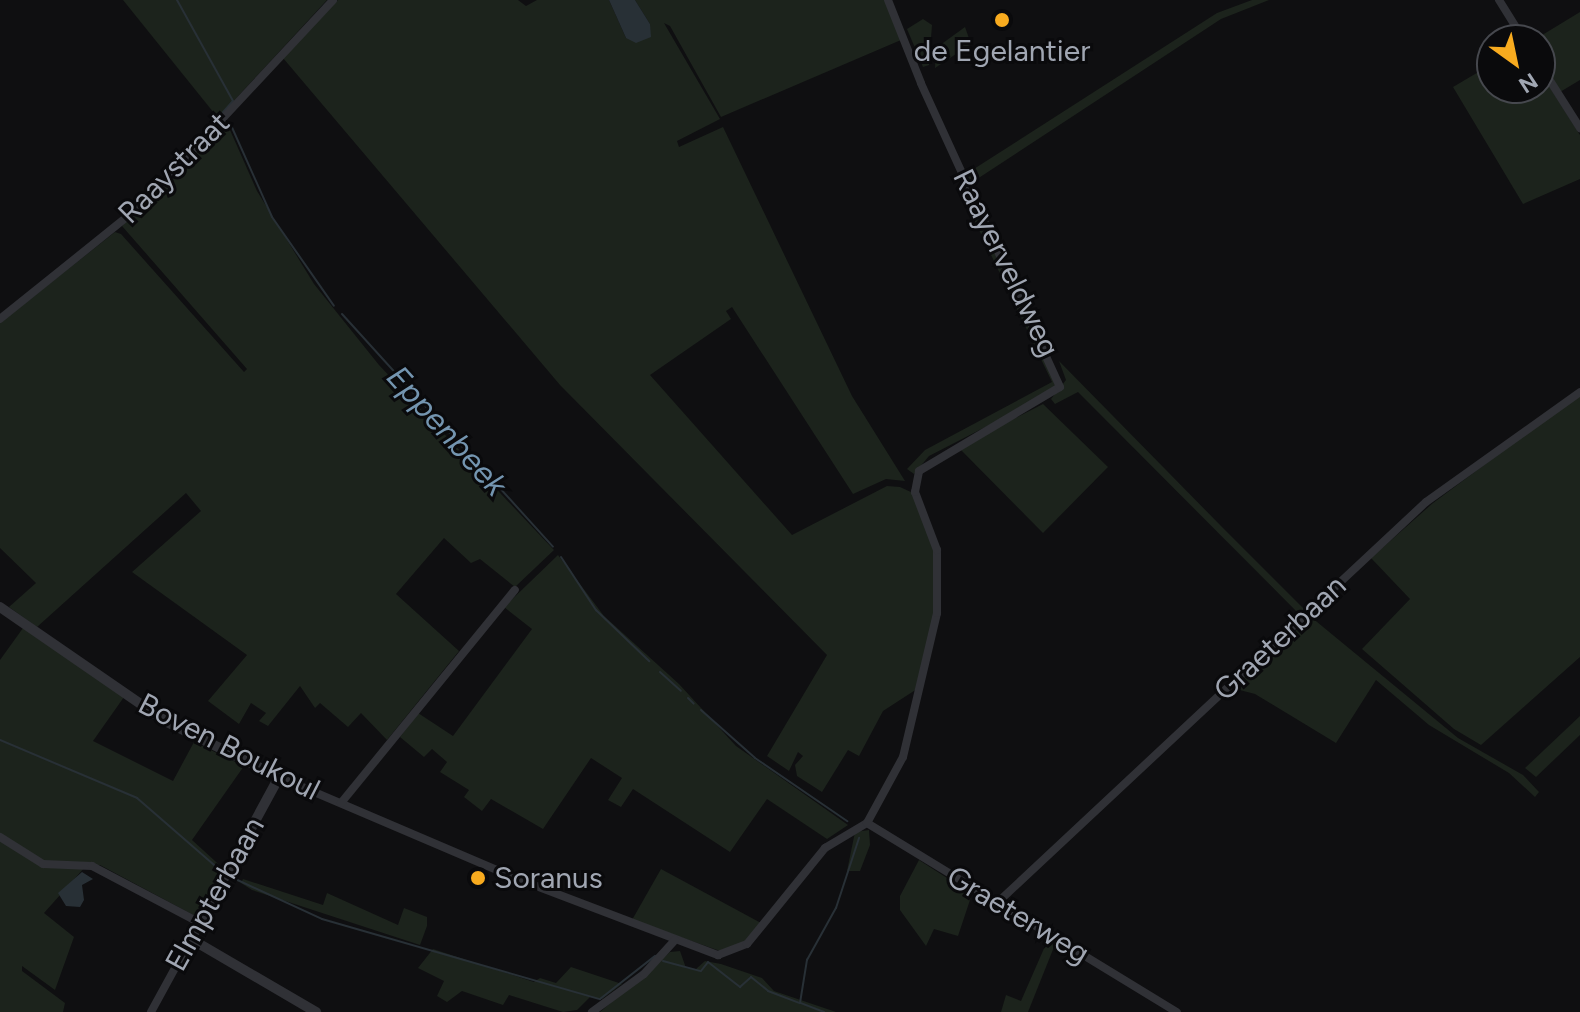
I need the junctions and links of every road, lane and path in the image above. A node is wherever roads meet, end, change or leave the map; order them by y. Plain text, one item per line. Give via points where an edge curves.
1 (333, 0) edge
2 (888, 0) edge
3 (1499, 0) edge
4 (1514, 24) edge
5 (1556, 90) edge
6 (1580, 128) edge
7 (0, 319) edge
8 (1580, 392) edge
9 (515, 590) dead end
10 (0, 607) edge
11 (279, 777) junction
12 (341, 803) junction
13 (862, 824) junction
14 (0, 837) edge
15 (997, 903) junction
16 (200, 923) junction
17 (191, 939) junction
18 (675, 940) junction
19 (151, 1012) edge
20 (316, 1012) edge
21 (592, 1012) edge
22 (1177, 1012) edge

1 - 7 street, Raaystraat via 142,205
2 - 13 street, Raayerveldweg via 1060,387 919,471 915,492 937,550 937,613 903,757
3 - 4 street
5 - 6 street
8 - 15 street, Graeterbaan via 1426,502
9 - 12 street, Boven Boukoul
10 - 11 street, Boven Boukoul via 165,721
11 - 12 street, Boven Boukoul
11 - 16 street, Elmpterbaan
12 - 18 street, Boven Boukoul
13 - 15 street, Graeterweg
13 - 18 street, Boven Boukoul via 825,848 738,951 718,955
14 - 16 street via 43,864 92,866
15 - 22 street, Graeterweg
16 - 17 street, Elmpterbaan
17 - 19 street, Elmpterbaan
17 - 20 street
18 - 21 street via 644,974

